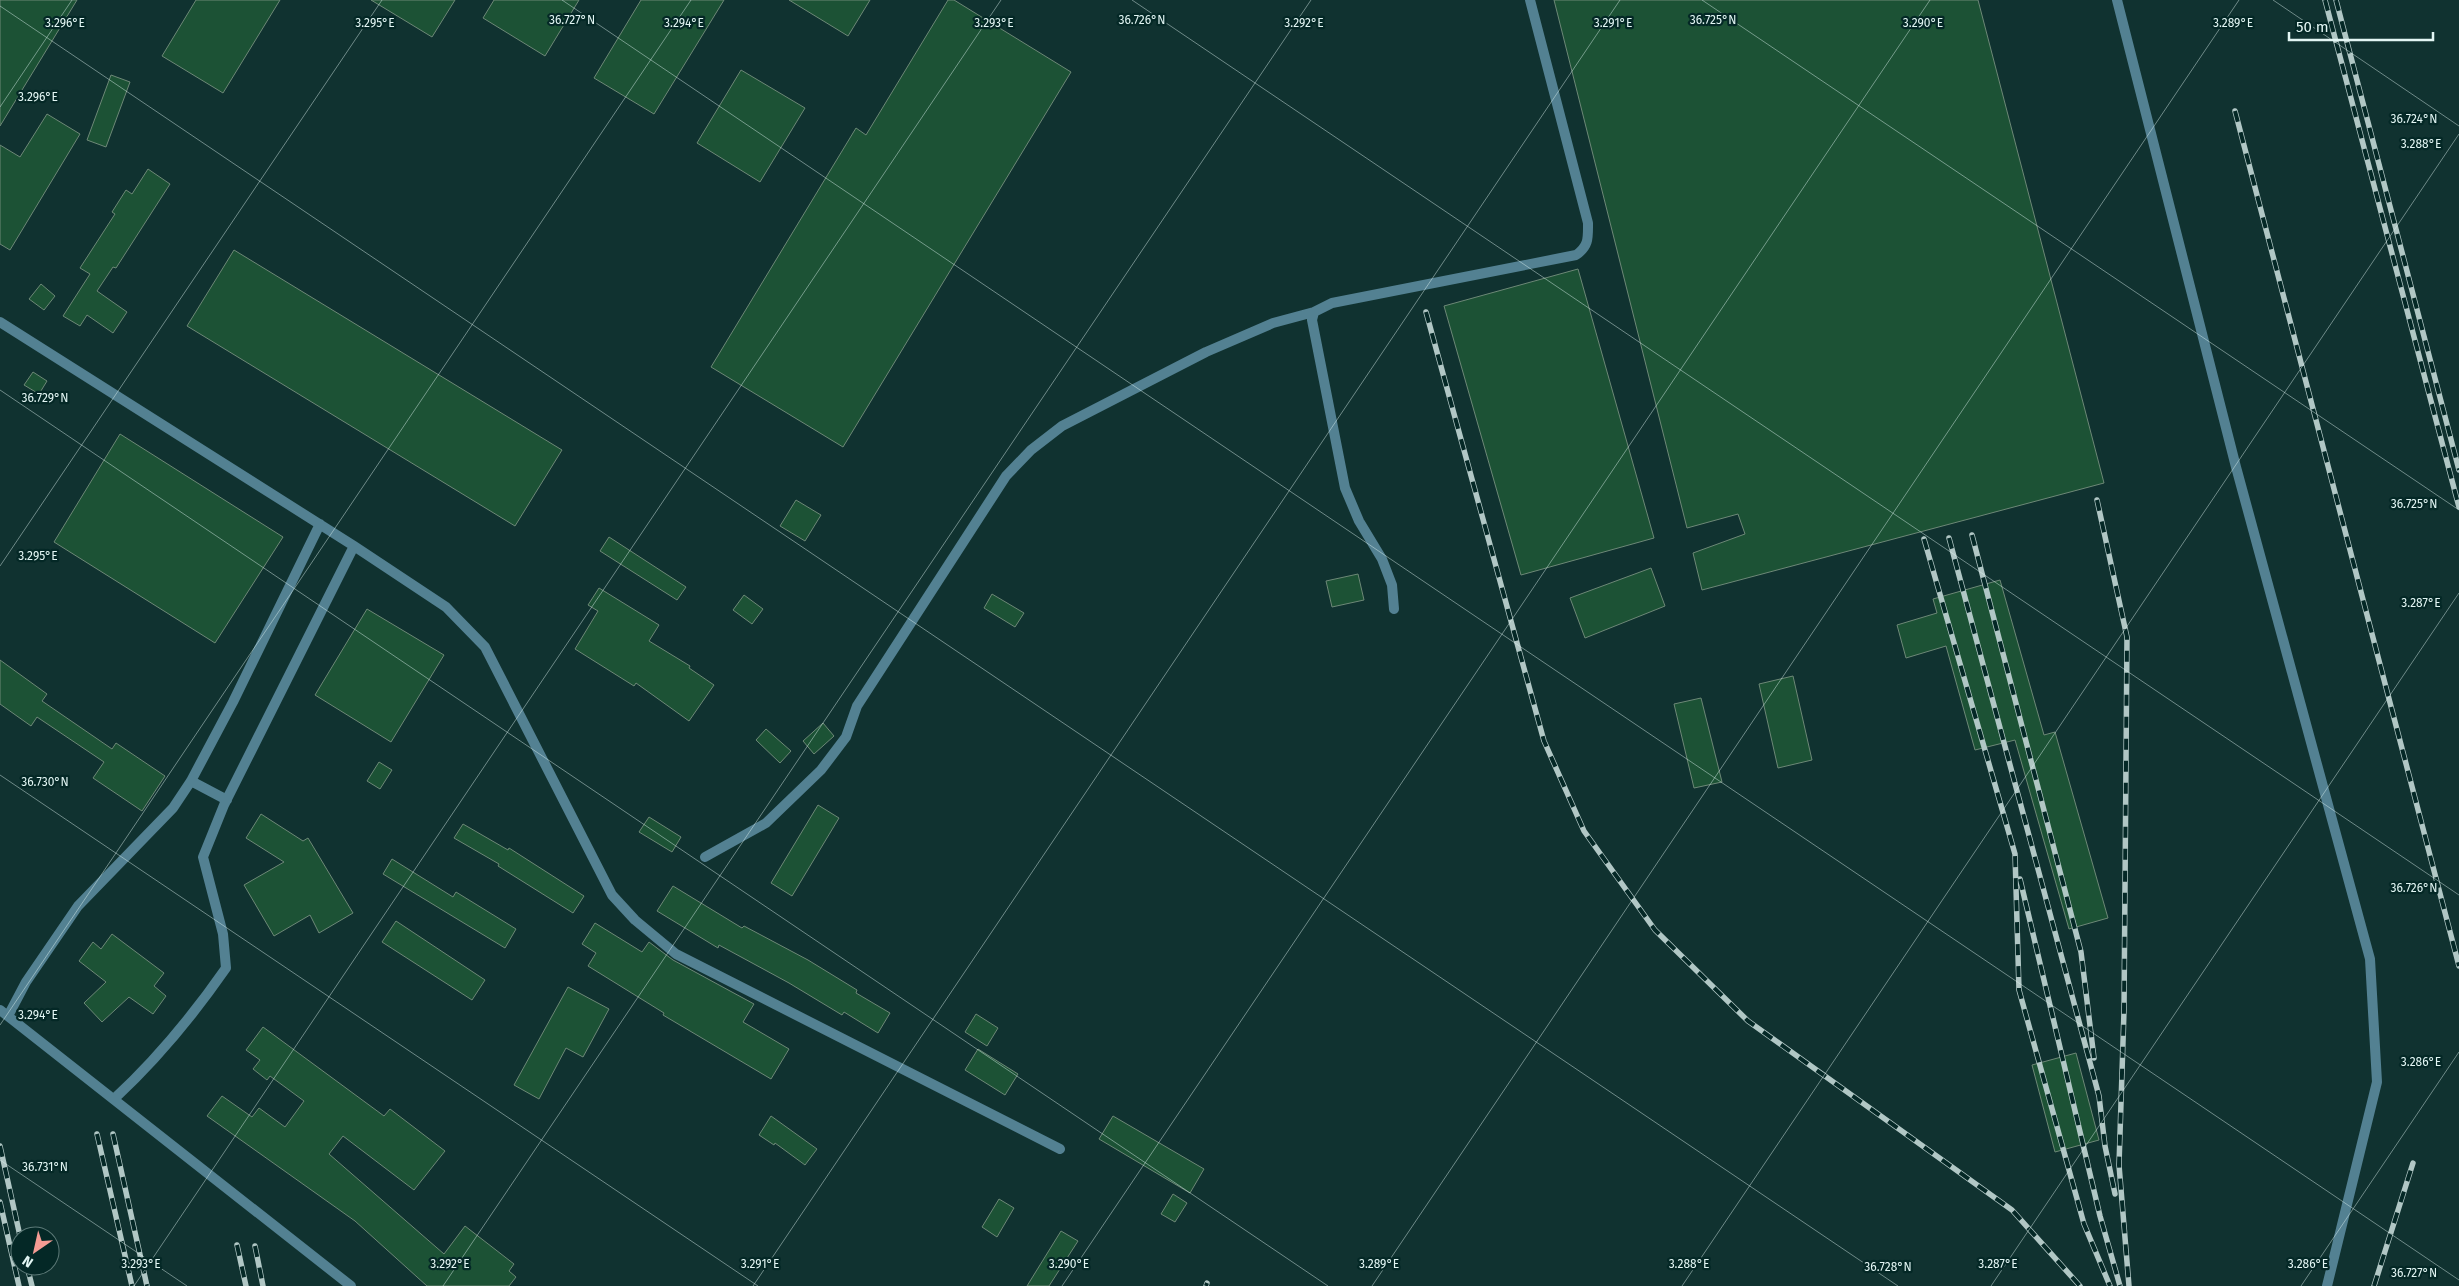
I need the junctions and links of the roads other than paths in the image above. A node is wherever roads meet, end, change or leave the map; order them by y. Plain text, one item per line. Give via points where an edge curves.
1 (1530, 0) edge
2 (2117, 0) edge
3 (1314, 312) junction
4 (0, 322) edge
5 (320, 524) junction
6 (354, 546) junction
7 (1394, 609) dead end
8 (191, 780) junction
9 (227, 800) junction
10 (705, 857) dead end
11 (4, 1013) edge
12 (115, 1098) junction
13 (1060, 1149) dead end
14 (351, 1286) edge
15 (2327, 1286) edge

1 - 3 lane via 1588,223 1588,242 1584,250 1576,255 1332,303
2 - 15 lane via 2236,467 2370,959 2377,1082
3 - 7 lane via 1312,320 1345,488 1359,521 1382,559 1392,585
3 - 10 lane via 1273,323 1206,352 1062,426 1031,450 1006,476 857,706 846,737 821,770 766,823
4 - 5 lane
5 - 6 lane
5 - 8 lane
6 - 9 lane
6 - 13 lane via 446,607 485,647 608,888 636,920 676,954
8 - 9 lane
8 - 11 lane via 173,808 78,906
9 - 12 lane via 203,857 223,934 226,968 209,993
11 - 12 lane
12 - 14 lane

